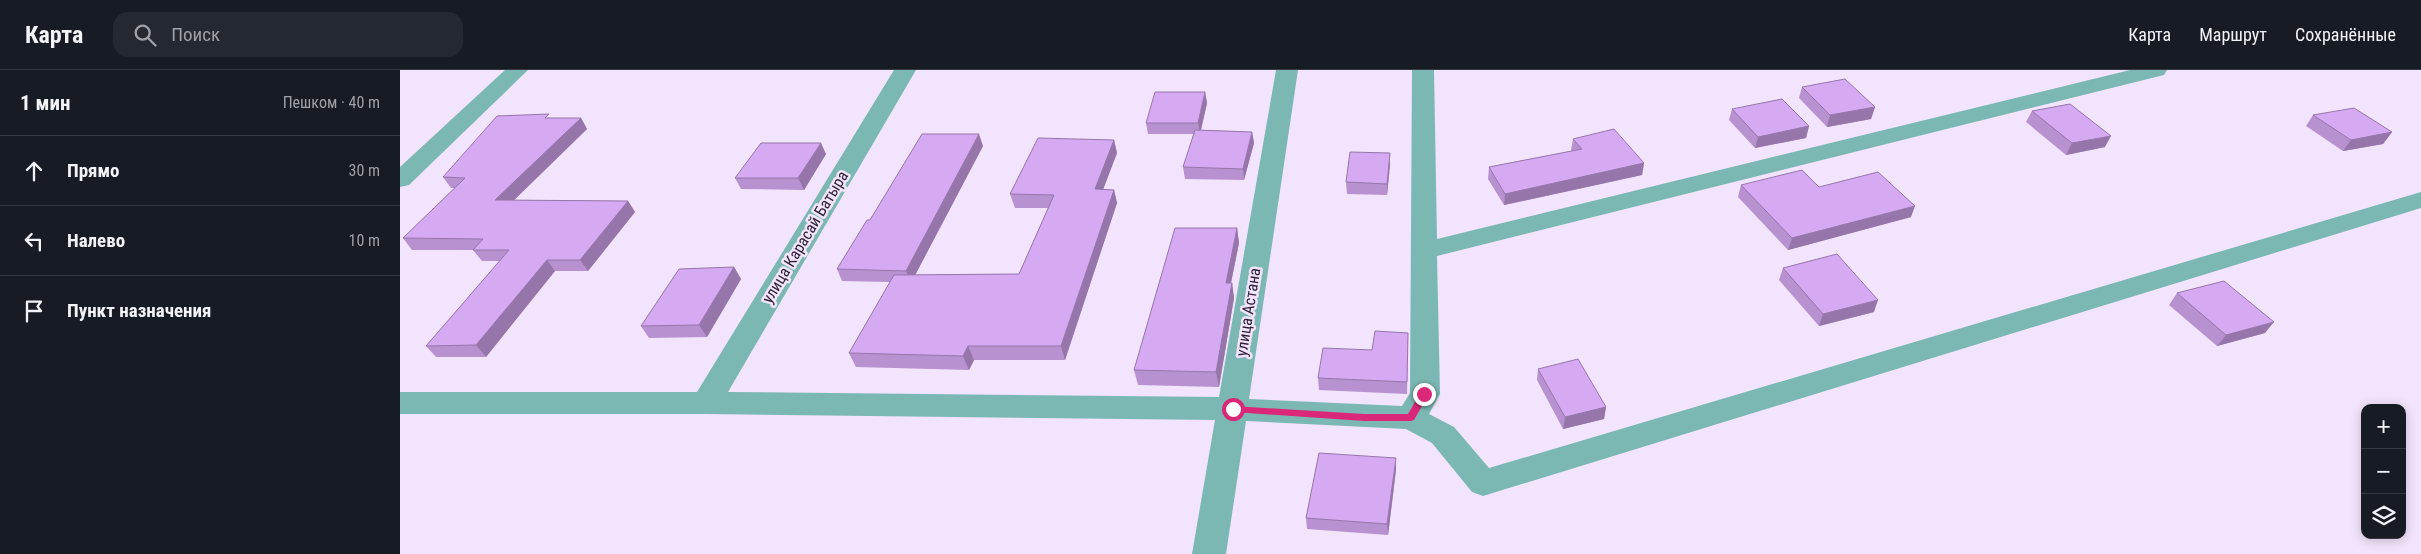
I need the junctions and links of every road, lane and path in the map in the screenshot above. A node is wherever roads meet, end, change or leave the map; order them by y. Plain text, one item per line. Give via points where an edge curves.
1 (517, 70) edge
2 (905, 70) edge
3 (1287, 70) edge
4 (1423, 70) edge
5 (2156, 70) edge
6 (400, 180) edge
7 (2421, 200) edge
8 (1424, 251) junction
9 (400, 403) edge
10 (706, 403) junction
11 (1233, 409) junction
12 (1411, 418) junction
13 (1209, 554) edge

1 - 6 street
2 - 10 street, улица Карасай Батыра
3 - 11 street, улица Астана
4 - 8 street
5 - 8 street
7 - 12 street via 1483,483 1443,435
8 - 12 street via 1424,394
9 - 10 street
10 - 11 street
11 - 12 street
11 - 13 street, улица Астана

